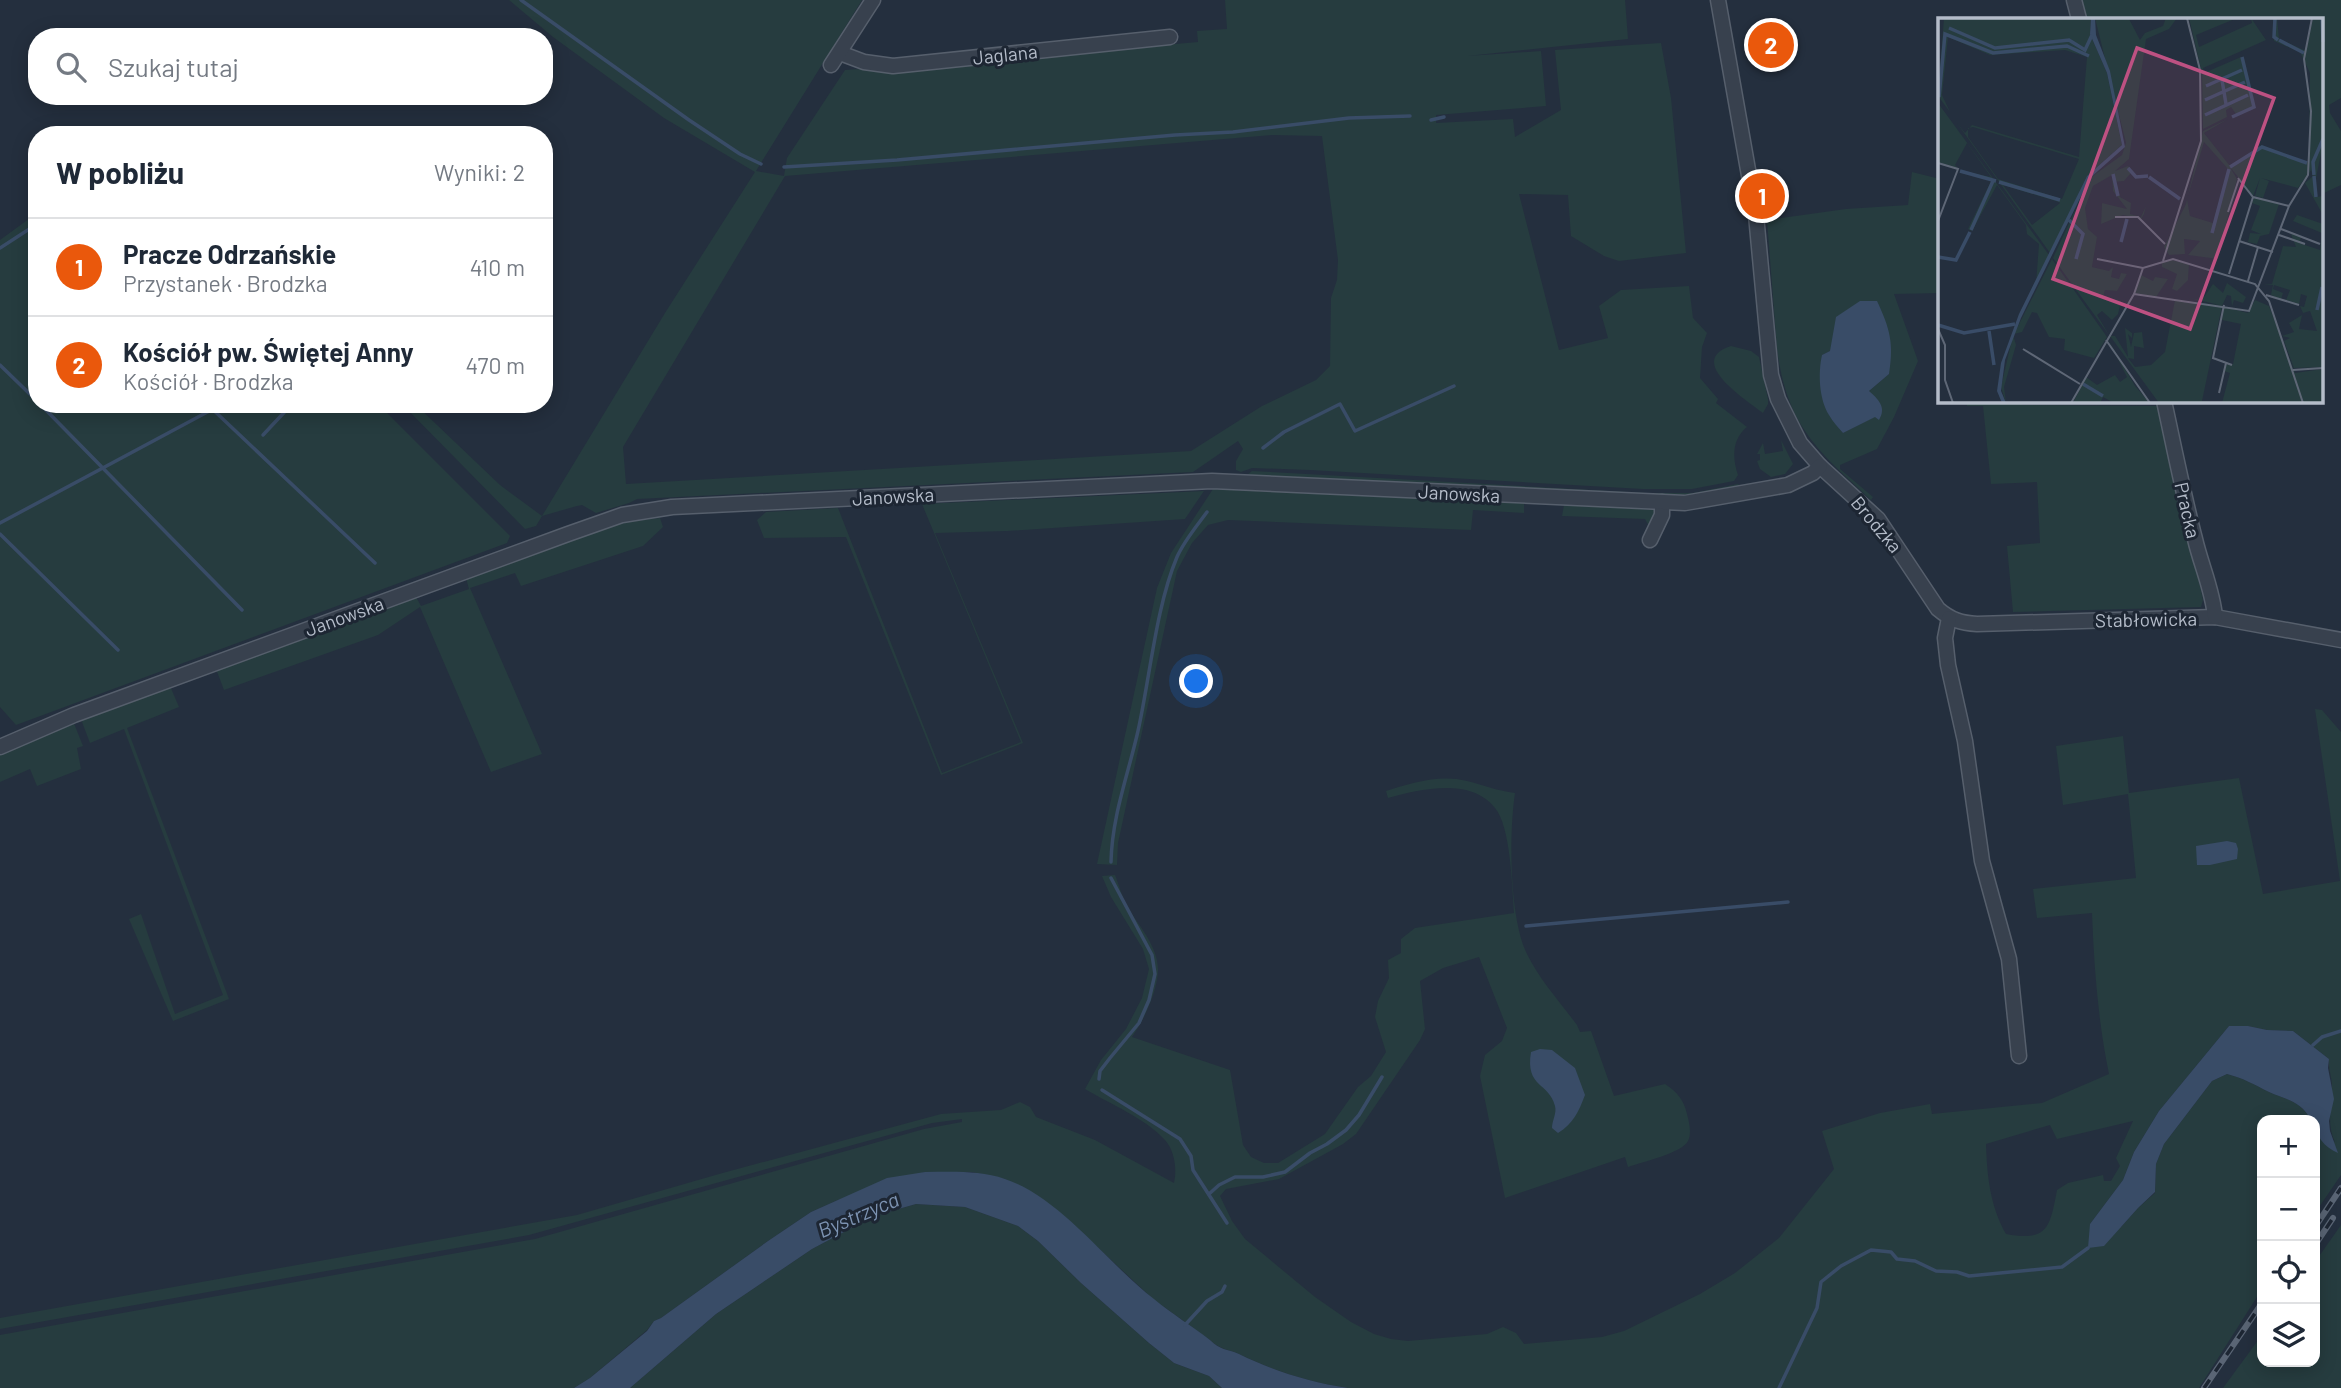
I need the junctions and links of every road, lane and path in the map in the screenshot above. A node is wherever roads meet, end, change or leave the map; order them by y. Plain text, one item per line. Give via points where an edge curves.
1 (873, 0) edge
2 (1718, 0) edge
3 (2074, 0) edge
4 (2079, 18) edge
5 (1170, 37) dead end
6 (2164, 402) edge
7 (1820, 466) junction
8 (1662, 502) junction
9 (1650, 540) dead end
10 (2215, 617) junction
11 (1949, 618) junction
12 (2341, 640) edge
13 (0, 747) edge
14 (2019, 1056) dead end

1 - 5 street, Jaglana via 836,59 893,66
2 - 7 street, Brodzka via 1756,215 1771,375 1787,420
3 - 4 street
6 - 10 street, Pracka
7 - 8 street, Janowska via 1788,485 1685,503
7 - 11 street, Brodzka via 1878,519 1938,609
8 - 9 street via 1662,515
8 - 13 street, Janowska via 1212,481 672,507 622,515 74,715
10 - 11 street, Stabłowicka via 1978,624
10 - 12 street, Stabłowicka
11 - 14 street via 1945,638 1948,663 1967,751 1982,860 2009,958

